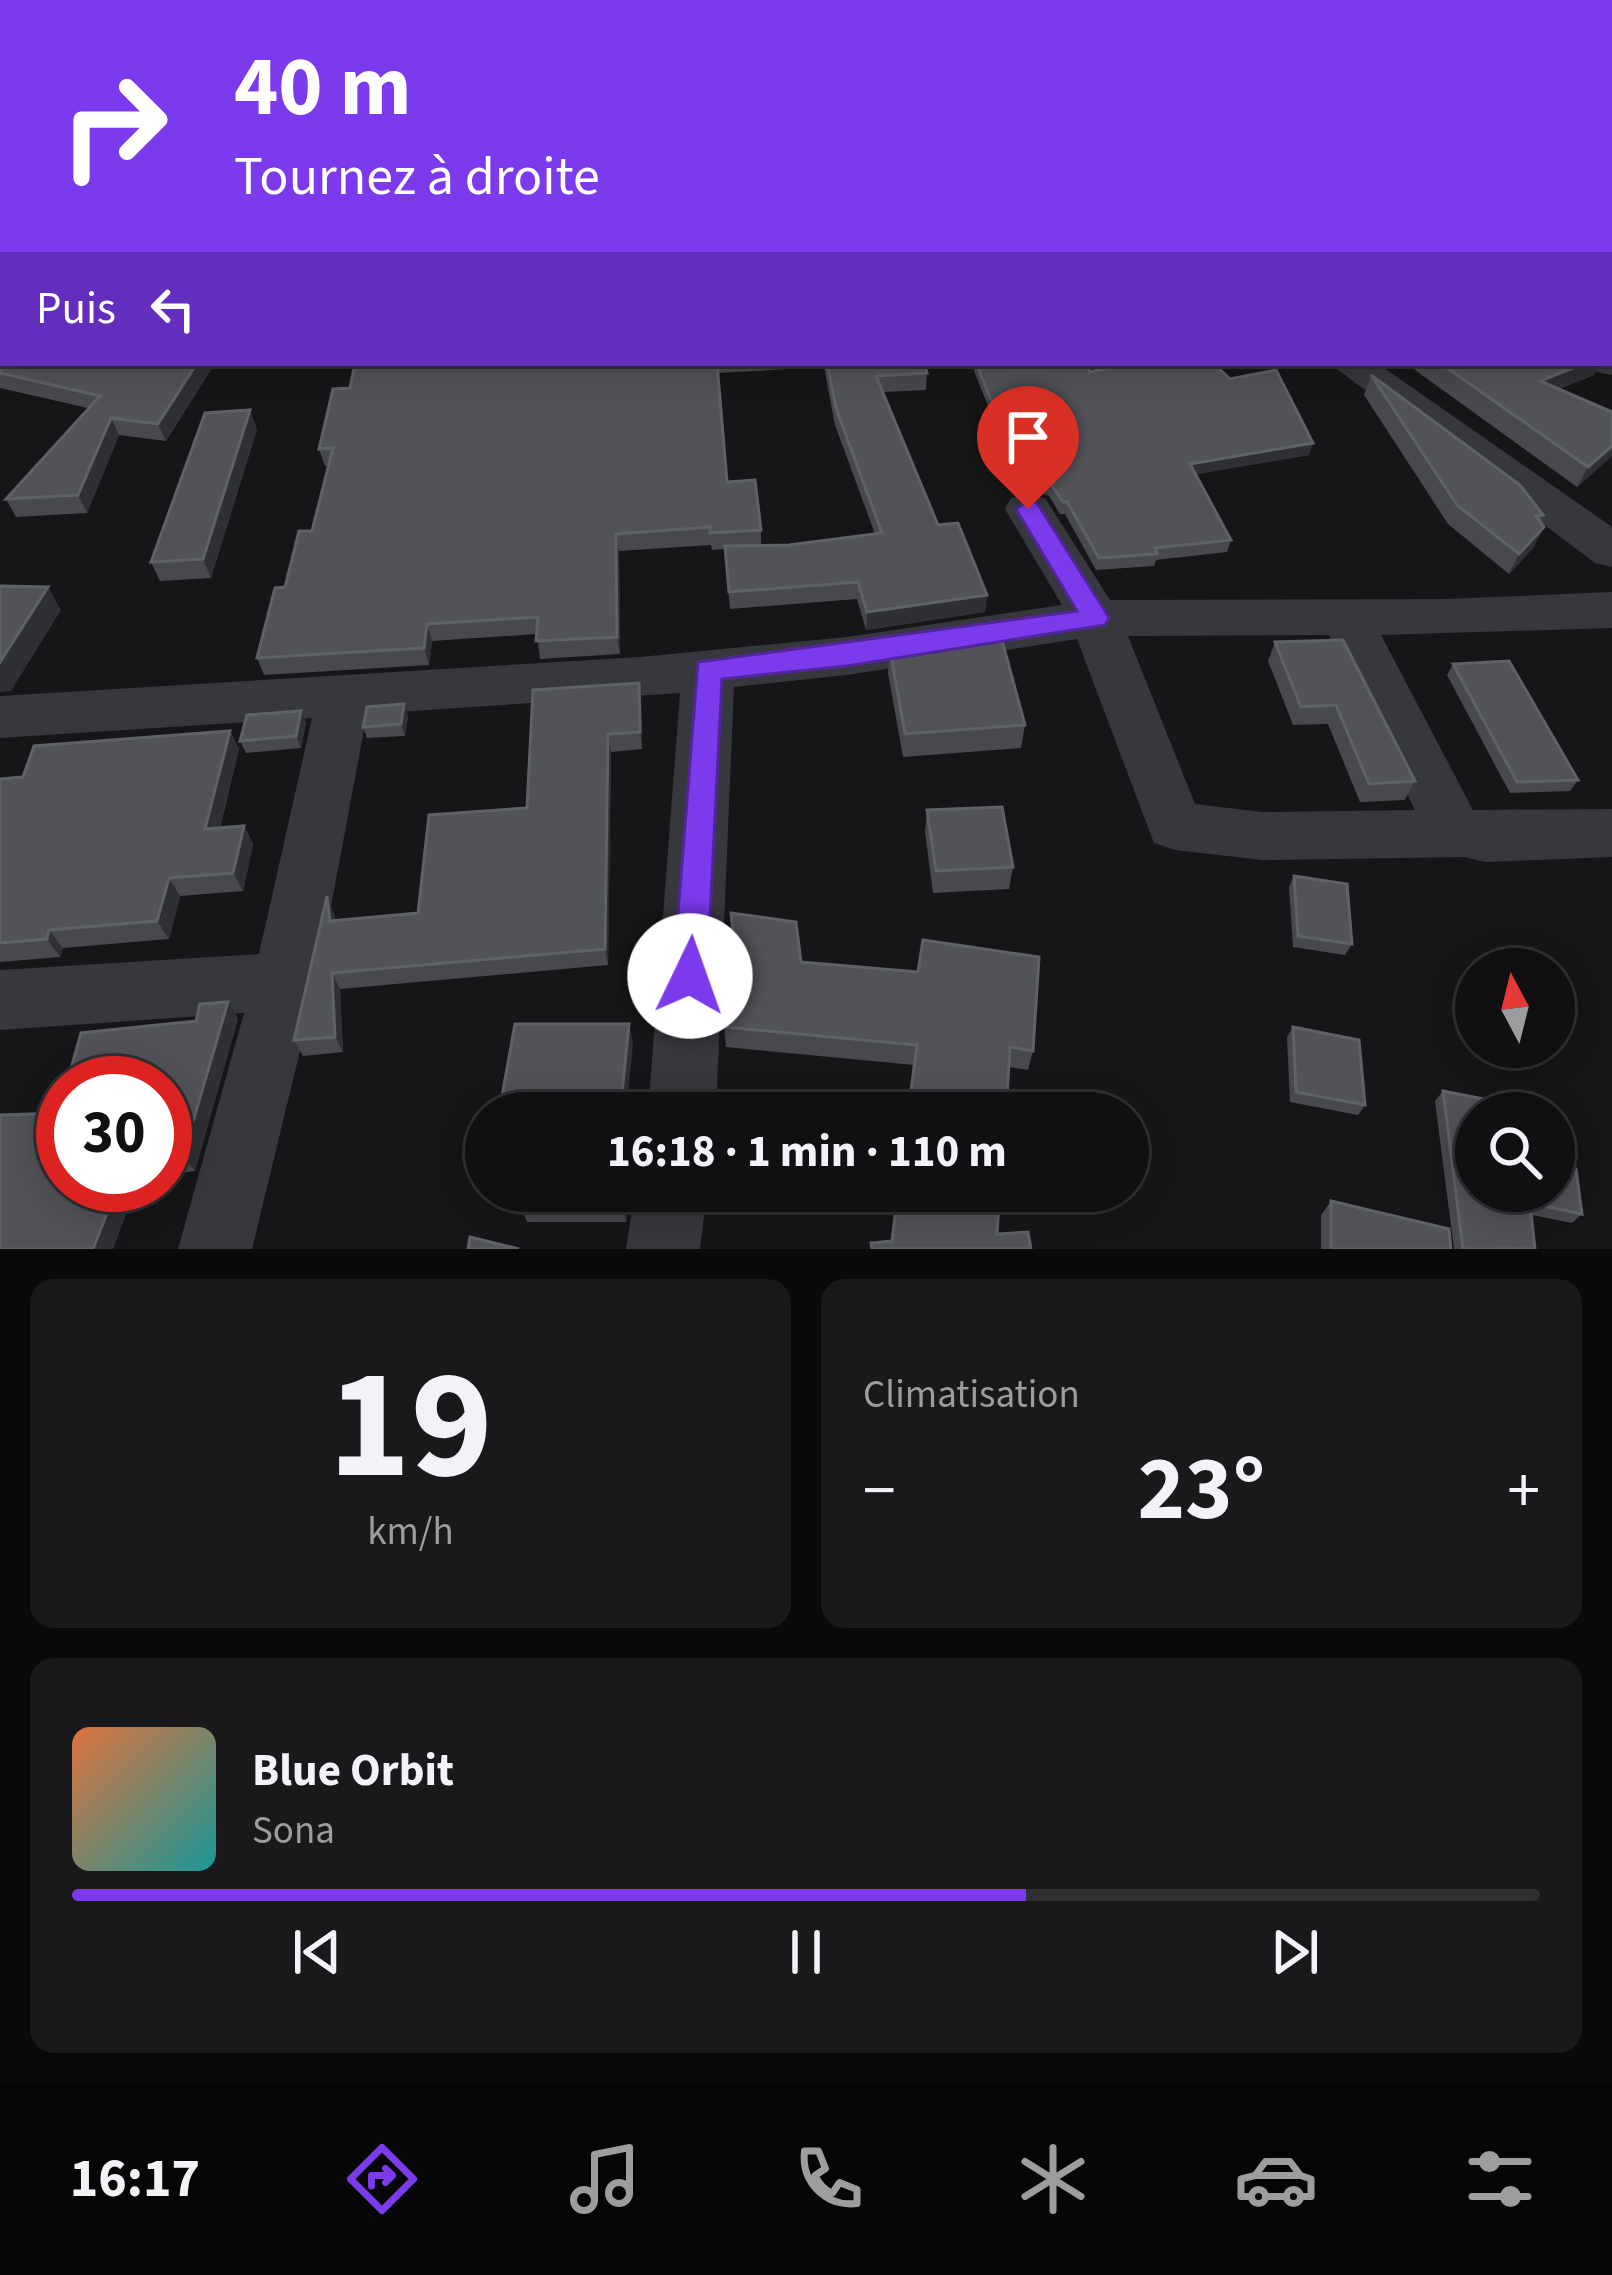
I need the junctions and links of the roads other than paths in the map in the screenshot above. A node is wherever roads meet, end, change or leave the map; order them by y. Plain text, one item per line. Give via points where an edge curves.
1 (1354, 366) edge
2 (1028, 509) dead end
3 (1612, 550) edge
4 (1612, 610) edge
5 (1095, 618) junction
6 (1346, 618) junction
7 (708, 670) junction
8 (343, 699) junction
9 (0, 717) edge
10 (1612, 833) edge
11 (1461, 834) junction
12 (285, 981) junction
13 (0, 1000) edge
14 (683, 1092) edge
15 (668, 1212) edge
16 (215, 1249) edge
17 (663, 1249) edge

1 - 3 street
2 - 5 street
4 - 6 street
5 - 6 street
5 - 7 street
5 - 11 street via 1175,826 1262,836
6 - 11 street via 1443,816
7 - 8 street
7 - 14 street
8 - 9 street
8 - 12 street
10 - 11 street
12 - 13 street
12 - 16 street
15 - 17 street

